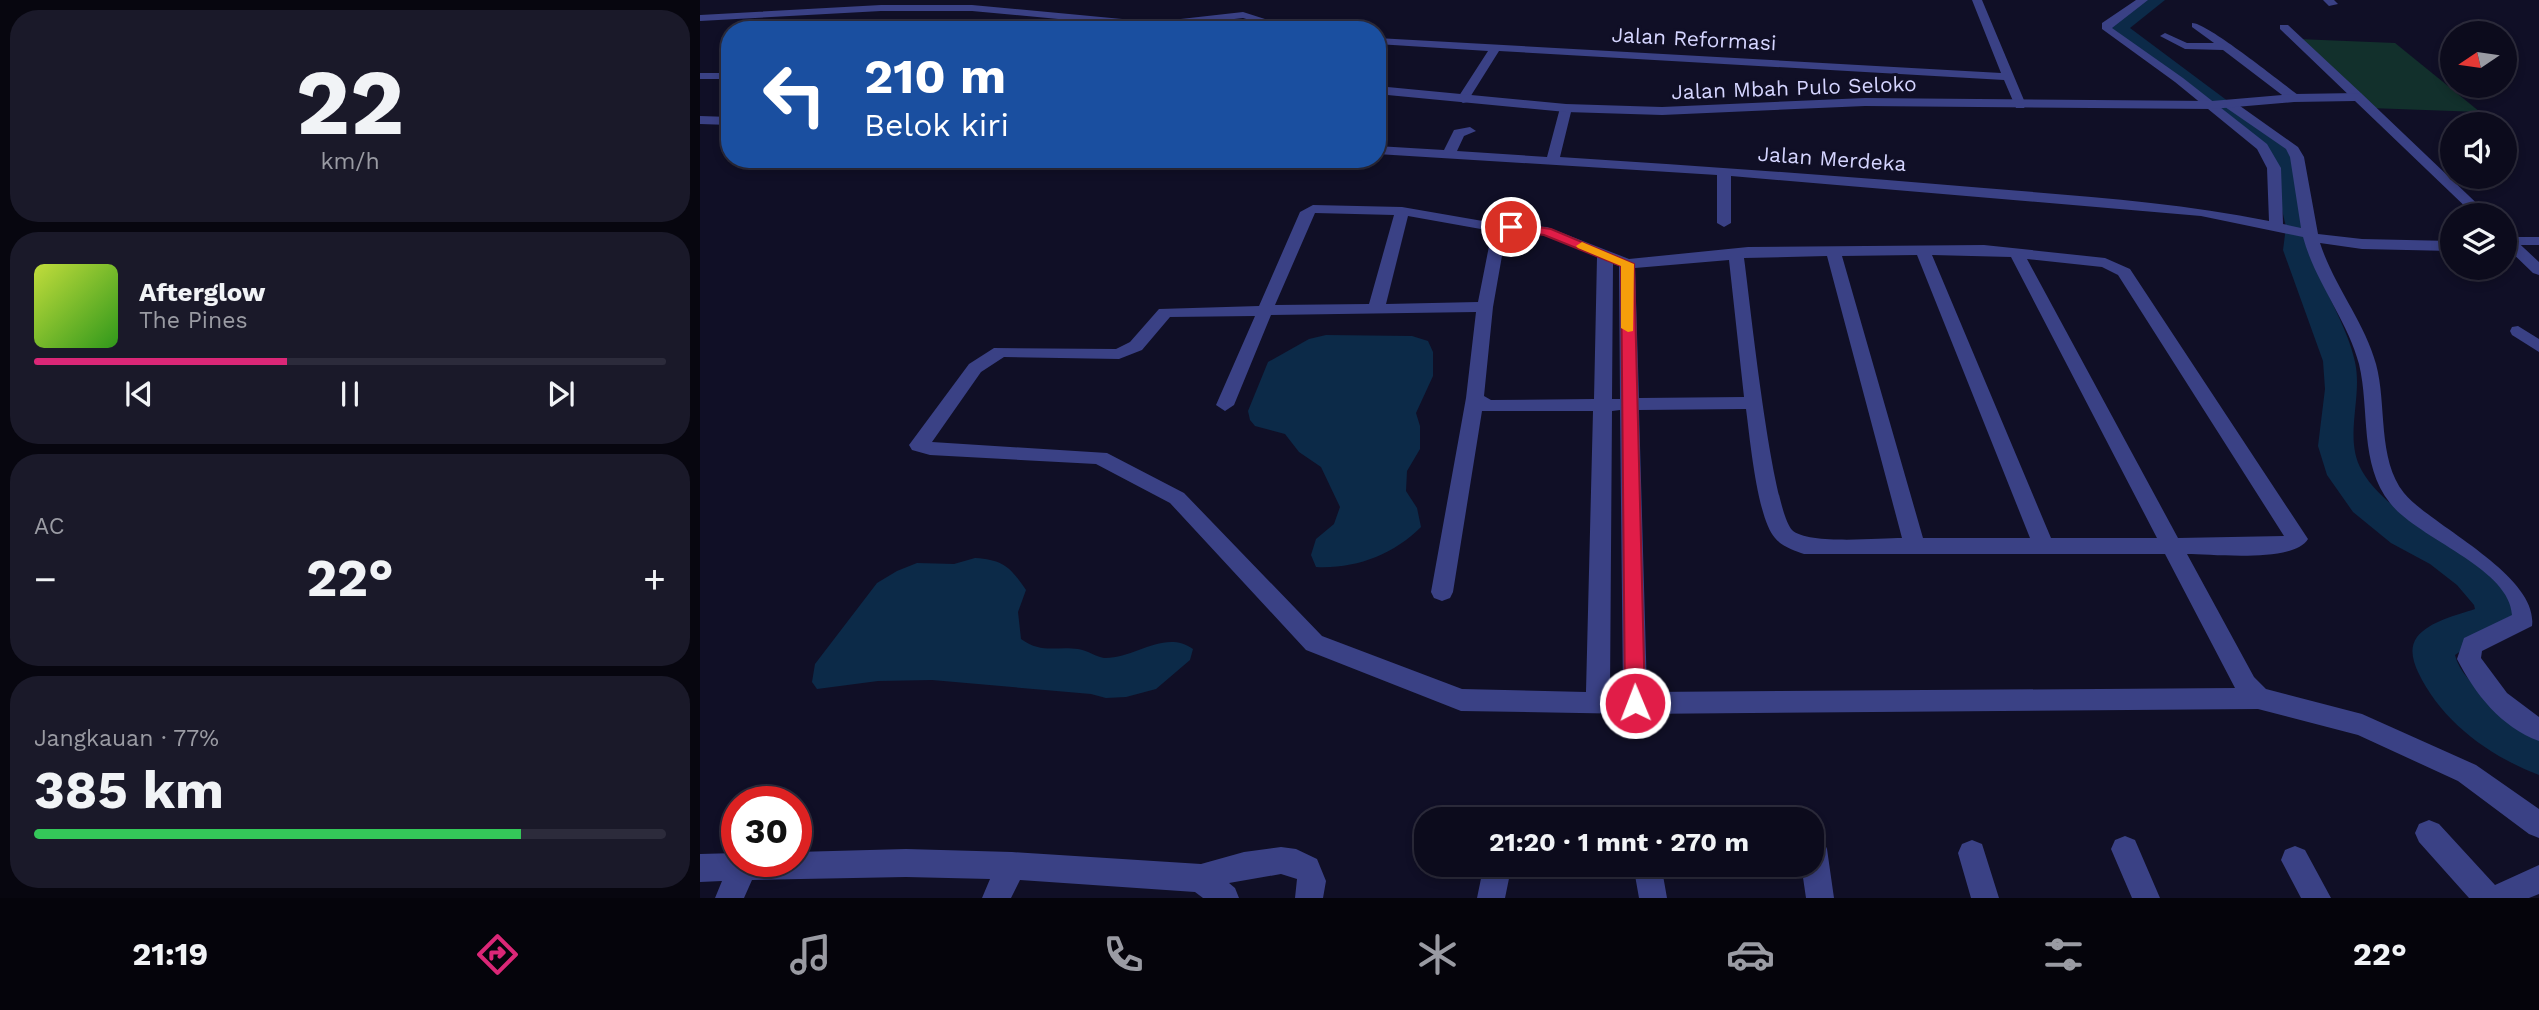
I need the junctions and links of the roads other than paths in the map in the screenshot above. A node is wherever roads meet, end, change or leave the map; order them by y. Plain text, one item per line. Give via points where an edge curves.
1 (1977, 0) edge
2 (2143, 0) edge
3 (805, 12) junction
4 (1047, 17) junction
5 (700, 18) edge
6 (793, 21) edge
7 (1042, 21) edge
8 (1106, 21) edge
9 (1196, 21) edge
10 (1264, 21) edge
11 (2196, 25) dead end
12 (2284, 27) dead end
13 (2165, 36) dead end
14 (1386, 42) edge
15 (1496, 47) junction
16 (2226, 47) junction
17 (700, 76) edge
18 (721, 76) edge
19 (2009, 77) junction
20 (1386, 91) edge
21 (2358, 97) junction
22 (2294, 98) junction
23 (1463, 99) junction
24 (2218, 104) junction
25 (2020, 105) junction
26 (1566, 108) junction
27 (700, 120) edge
28 (721, 121) edge
29 (1470, 131) dead end
30 (1386, 151) edge
31 (1448, 155) junction
32 (1553, 160) junction
33 (1724, 172) junction
34 (2469, 203) edge
35 (1402, 211) junction
36 (1724, 222) dead end
37 (2279, 226) junction
38 (1500, 228) junction
39 (2309, 235) junction
40 (2539, 241) edge
41 (2517, 242) edge
42 (2440, 246) edge
43 (1833, 251) junction
44 (1923, 251) junction
45 (2517, 251) edge
46 (1605, 254) junction
47 (2017, 255) junction
48 (1736, 256) junction
49 (1627, 264) junction
50 (2539, 270) edge
51 (1485, 307) junction
52 (1376, 309) junction
53 (1265, 310) junction
54 (2518, 331) dead end
55 (2539, 347) edge
56 (1475, 398) junction
57 (1754, 403) junction
58 (1602, 404) junction
59 (1630, 404) junction
60 (1225, 405) dead end
61 (2172, 544) junction
62 (2043, 545) junction
63 (1915, 546) junction
64 (1442, 592) dead end
65 (2258, 698) junction
66 (1598, 702) junction
67 (1635, 703) junction
68 (2539, 730) edge
69 (2539, 825) edge
70 (2429, 833) dead end
71 (2125, 849) dead end
72 (1972, 853) dead end
73 (2295, 860) dead end
74 (812, 865) edge
75 (1012, 866) junction
76 (700, 868) edge
77 (721, 868) edge
78 (739, 877) edge
79 (1201, 877) junction
80 (1496, 877) edge
81 (1652, 877) edge
82 (1817, 877) edge
83 (2539, 880) edge
84 (729, 898) edge
85 (996, 898) edge
86 (1224, 898) edge
87 (1309, 898) edge
88 (1491, 898) edge
89 (1653, 898) edge
90 (1820, 898) edge
91 (1985, 898) edge
92 (2146, 898) edge
93 (2317, 898) edge
94 (2488, 898) edge
95 (2498, 898) edge

1 - 19 street
2 - 24 street via 2111,20 2106,29
3 - 4 street via 972,8
3 - 5 street
3 - 6 street
4 - 7 street
4 - 8 street
9 - 10 street via 1243,15
11 - 16 street
12 - 21 street
13 - 16 street via 2185,46
14 - 15 street, Jalan Reformasi
15 - 19 street, Jalan Reformasi
15 - 23 street
16 - 22 street
17 - 18 street
19 - 25 street
20 - 23 street, Jalan Mbah Pulo Seloko
21 - 22 street, Jalan Mbah Pulo Seloko
21 - 34 street
22 - 24 street, Jalan Mbah Pulo Seloko
23 - 26 street, Jalan Mbah Pulo Seloko
24 - 25 street, Jalan Mbah Pulo Seloko
24 - 37 street via 2267,154 2274,168
24 - 39 street via 2294,150
25 - 26 street, Jalan Mbah Pulo Seloko via 1879,102 1697,111
26 - 32 street
27 - 28 street
29 - 31 street via 1459,132
30 - 31 street, Jalan Merdeka
31 - 32 street, Jalan Merdeka
32 - 33 street, Jalan Merdeka
33 - 36 street
33 - 37 street, Jalan Merdeka via 2140,206
35 - 38 street
35 - 52 street
35 - 53 street via 1307,212
37 - 39 street, Jalan Merdeka
38 - 46 street via 1547,231
38 - 51 street
39 - 42 street, Jalan Merdeka via 2362,244
39 - 68 street via 2367,363 2380,467 2387,483 2417,518 2497,570 2519,591 2527,610 2524,620 2472,645 2469,659 2488,692
40 - 41 street
43 - 44 street
43 - 48 street
43 - 63 street
44 - 47 street via 1984,250
44 - 62 street
45 - 50 street
46 - 49 street
46 - 58 street
47 - 61 street
47 - 61 street via 2105,263 2124,272 2297,539 2283,545
48 - 49 street
48 - 57 street
49 - 59 street
51 - 52 street
51 - 56 street
52 - 53 street
53 - 60 street
53 - 66 street via 1164,312 1136,346 1119,354 1000,352 975,368 919,445 1100,458 1177,498 1314,643 1461,700
54 - 55 street
56 - 58 street via 1487,406
56 - 64 street
57 - 59 street
57 - 63 street via 1769,497 1783,534 1804,546
58 - 59 street
58 - 66 street
59 - 67 street
61 - 62 street
61 - 65 street via 2245,684
62 - 63 street
65 - 67 street
65 - 69 street via 2362,725 2467,773
66 - 67 street
70 - 94 street
71 - 92 street
72 - 91 street
73 - 93 street
74 - 75 street
75 - 79 street
75 - 85 street
76 - 77 street
78 - 84 street
79 - 86 street
79 - 87 street via 1247,863 1299,864 1312,881
80 - 88 street
81 - 89 street
82 - 90 street
83 - 95 street

